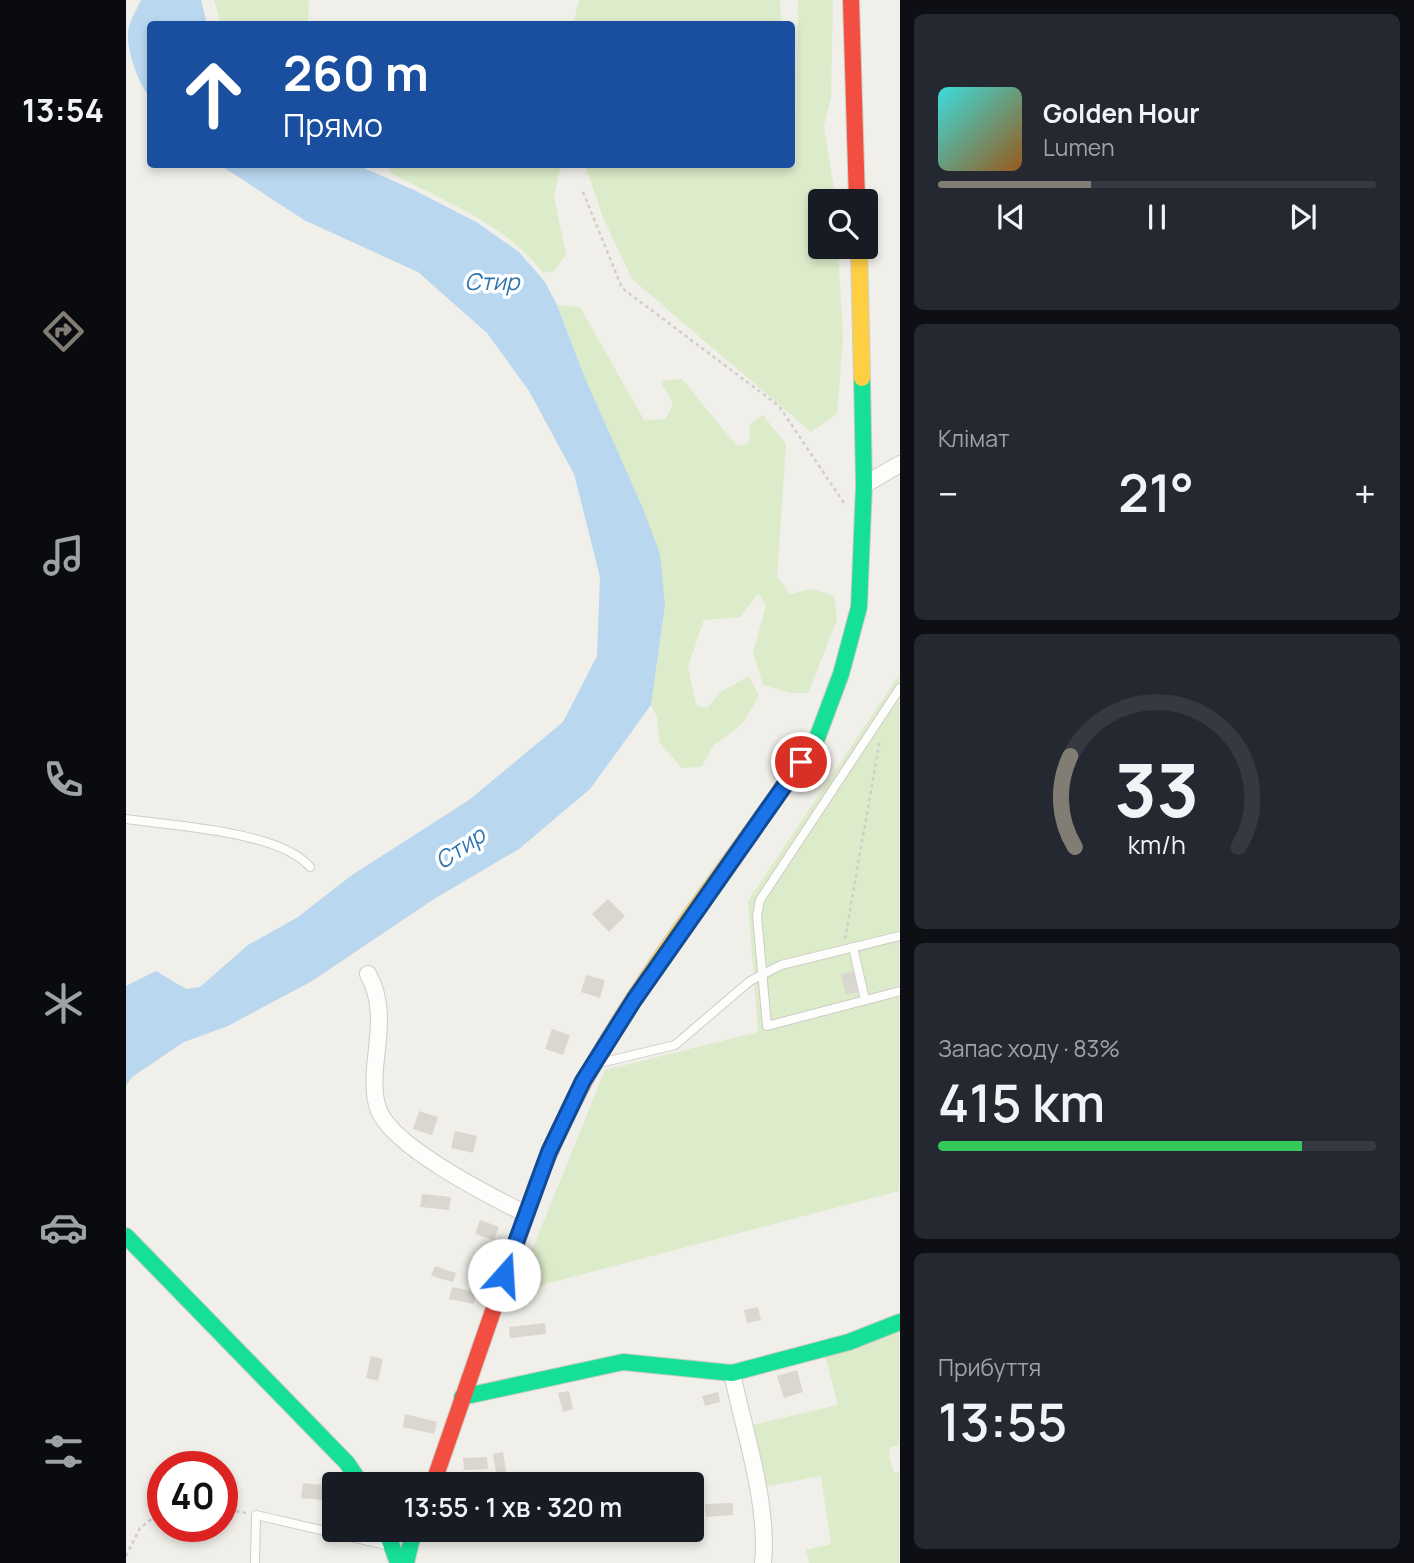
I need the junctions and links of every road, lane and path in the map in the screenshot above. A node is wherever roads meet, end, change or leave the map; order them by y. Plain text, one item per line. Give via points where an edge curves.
1 (852, 0) edge
2 (857, 189) edge
3 (583, 192) dead end
4 (859, 259) edge
5 (900, 464) edge
6 (864, 485) junction
7 (848, 508) dead end
8 (900, 688) edge
9 (882, 715) junction
10 (126, 819) edge
11 (310, 867) dead end
12 (900, 936) edge
13 (853, 947) junction
14 (843, 950) junction
15 (368, 974) dead end
16 (762, 977) junction
17 (900, 991) edge
18 (865, 1000) junction
19 (594, 1064) junction
20 (526, 1214) junction
21 (126, 1236) edge
22 (900, 1322) edge
23 (732, 1373) junction
24 (463, 1397) junction
25 (353, 1472) edge
26 (437, 1472) edge
27 (238, 1512) edge
28 (256, 1515) junction
29 (147, 1523) edge
30 (391, 1542) edge
31 (411, 1542) edge
32 (393, 1547) junction
33 (126, 1556) edge
34 (255, 1563) edge
35 (398, 1563) edge
36 (406, 1563) edge
37 (763, 1563) edge

1 - 2 street
3 - 7 path via 622,288 779,406
4 - 6 street
5 - 6 street
6 - 19 street via 859,607 816,741
8 - 9 lane
9 - 14 path
9 - 16 lane via 761,900 757,916
10 - 11 lane via 264,840 299,855
12 - 13 lane
13 - 14 lane
13 - 18 lane
14 - 16 lane via 781,965
15 - 20 street via 376,987 380,1011 374,1080 379,1111 396,1132 457,1179
16 - 18 lane via 767,1026
16 - 19 lane via 750,981 675,1045
17 - 18 lane
19 - 20 street via 549,1152
20 - 24 street
21 - 25 street
22 - 23 street via 849,1342
23 - 24 street via 622,1362
23 - 37 street via 760,1507
24 - 26 street
27 - 28 path
28 - 32 lane
28 - 34 lane
29 - 33 path
30 - 32 street
31 - 36 street
32 - 35 street

